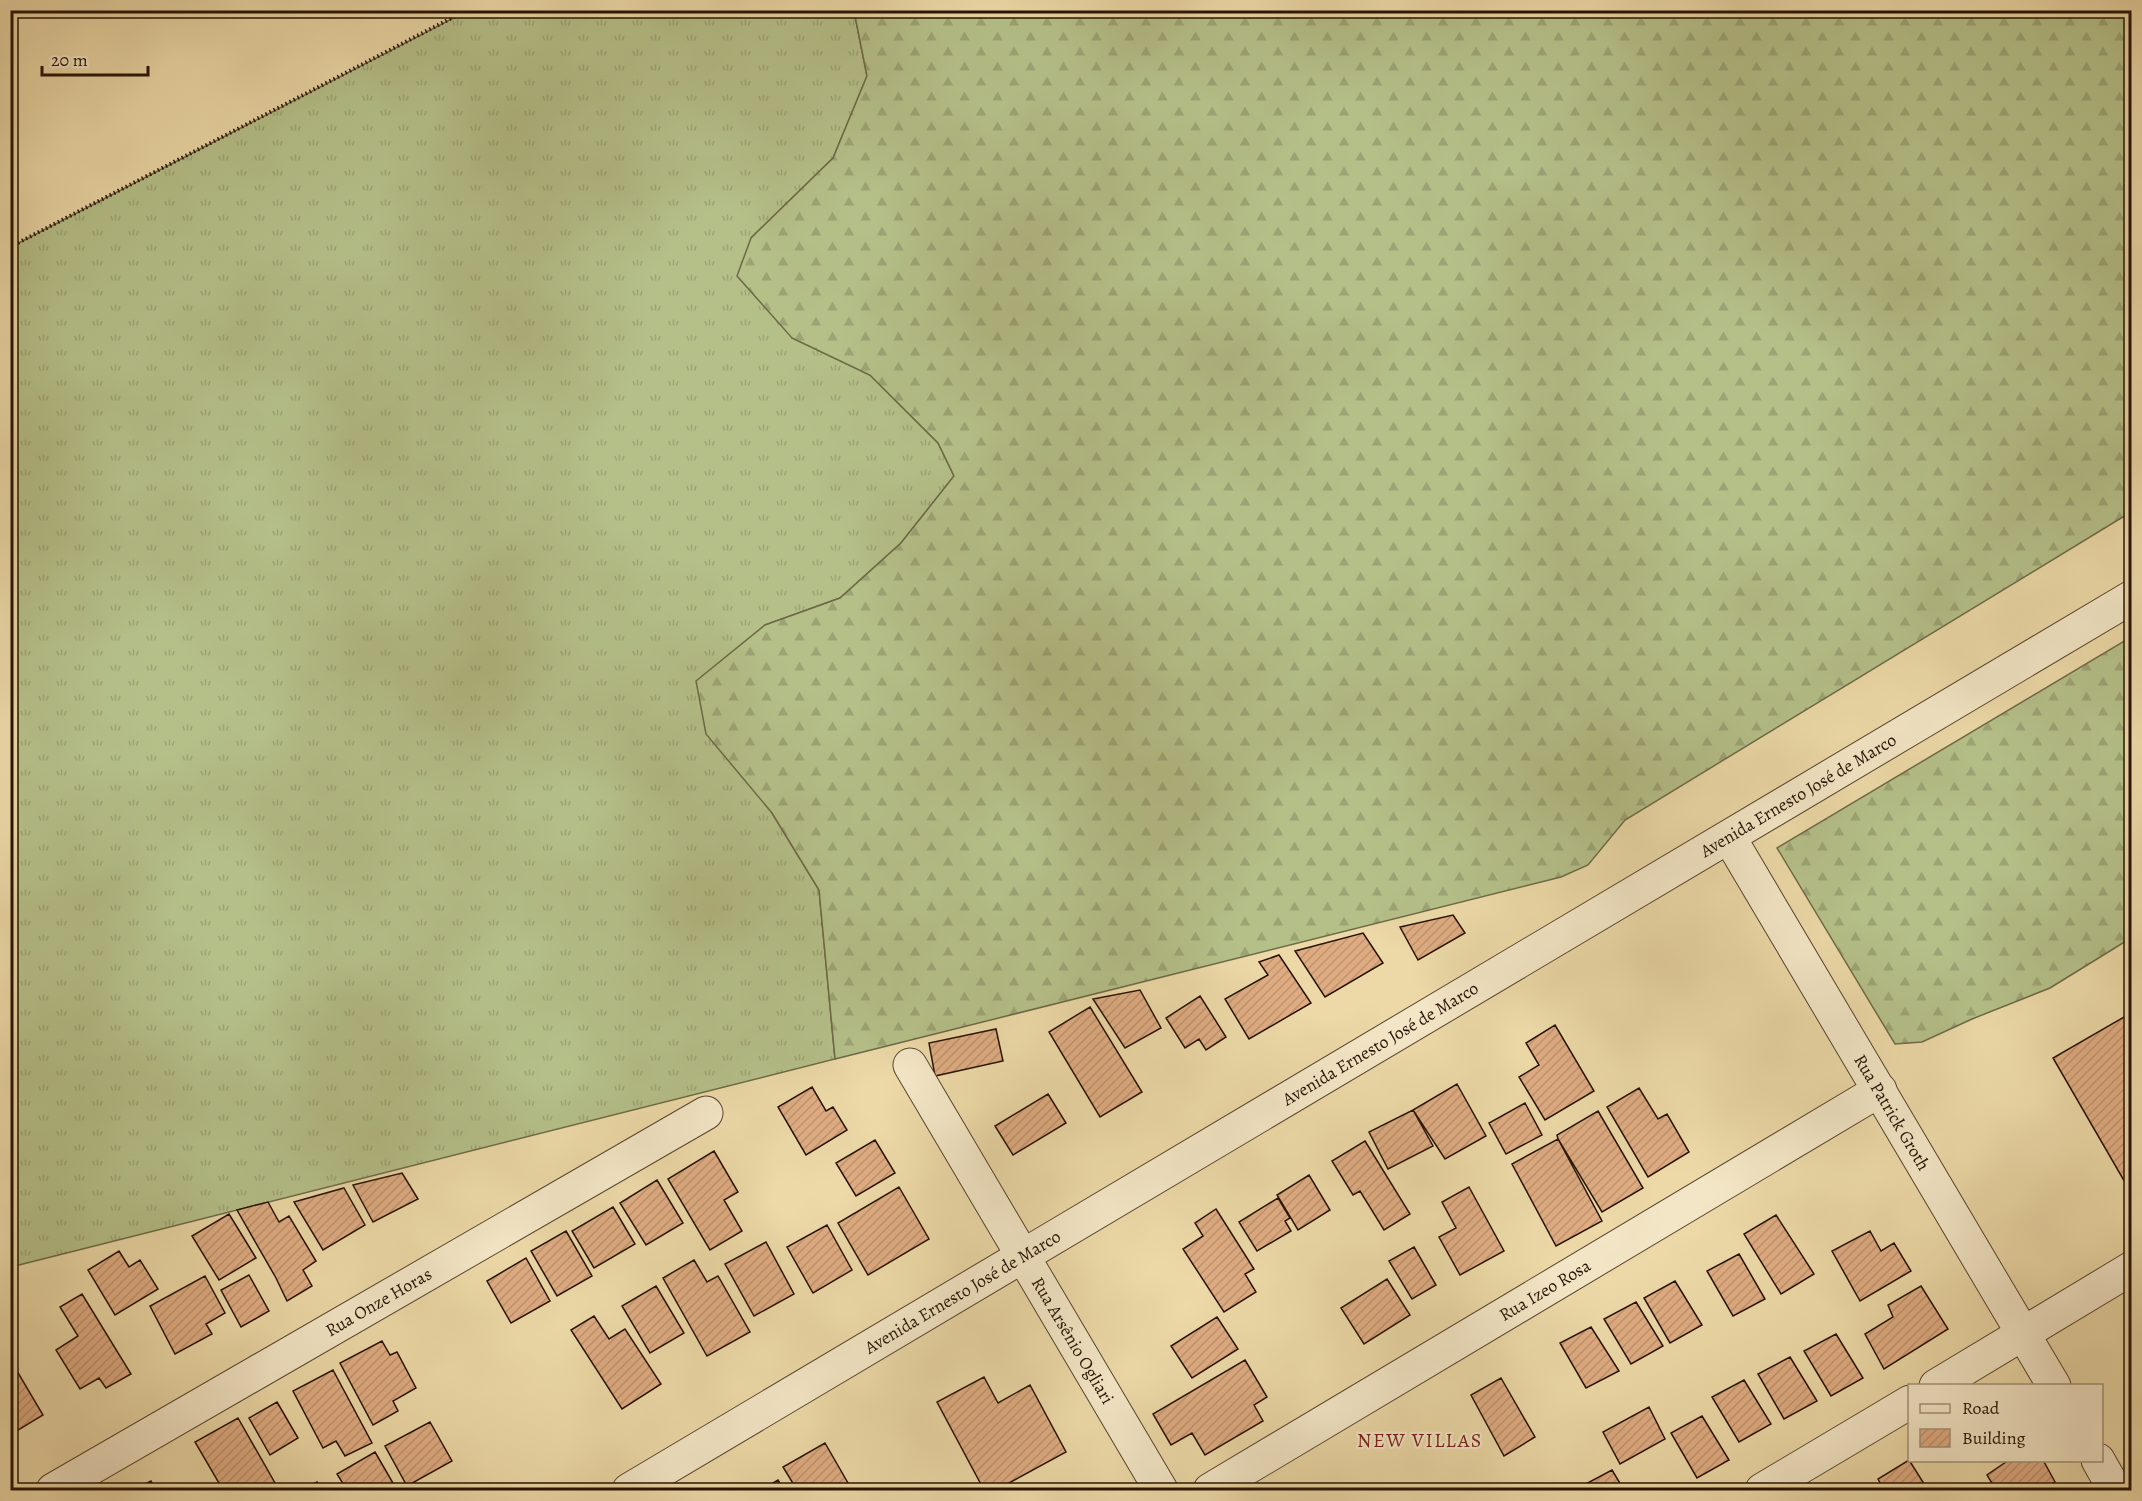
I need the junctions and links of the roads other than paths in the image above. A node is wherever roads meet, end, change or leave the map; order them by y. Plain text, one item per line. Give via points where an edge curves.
1 (2132, 597) edge
2 (1729, 837) junction
3 (910, 1065) dead end
4 (1880, 1090) junction
5 (706, 1113) dead end
6 (1023, 1257) junction
7 (2132, 1268) edge
8 (2024, 1333) junction
9 (1939, 1384) edge
10 (2053, 1384) edge
11 (1908, 1403) edge
12 (2099, 1462) edge
13 (53, 1491) edge
14 (629, 1491) edge
15 (1161, 1491) edge
16 (1210, 1491) edge
17 (1762, 1491) edge
18 (2115, 1491) edge

1 - 2 street, Avenida Ernesto José de Marco
2 - 4 street, Rua Patrick Groth
2 - 6 street, Avenida Ernesto José de Marco
3 - 6 street, Rua Arsênio Ogliari
4 - 8 street, Rua Patrick Groth
4 - 16 street, Rua Izeo Rosa
5 - 13 street, Rua Onze Horas
6 - 14 street, Avenida Ernesto José de Marco
6 - 15 street, Rua Arsênio Ogliari
7 - 8 street
8 - 9 street
8 - 10 street, Rua Patrick Groth
11 - 17 street
12 - 18 street

